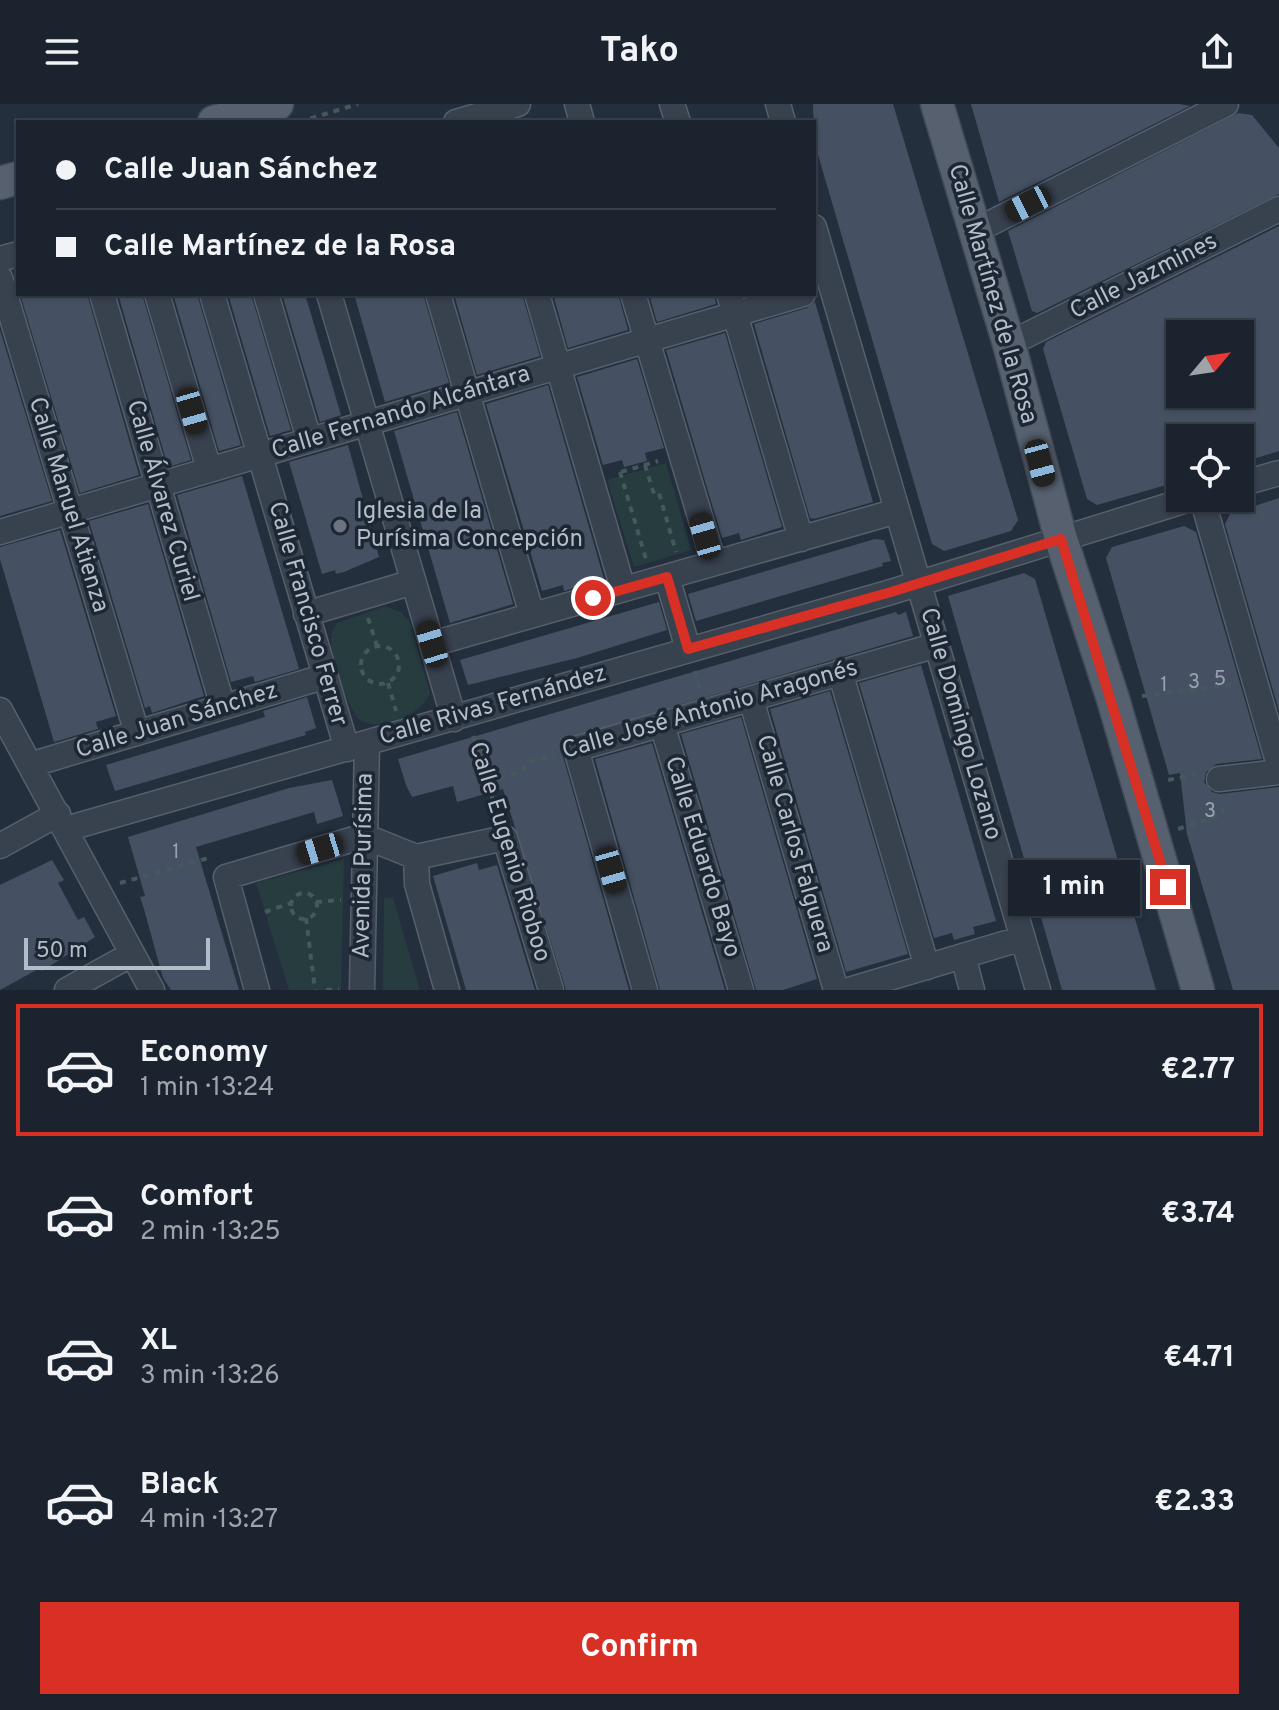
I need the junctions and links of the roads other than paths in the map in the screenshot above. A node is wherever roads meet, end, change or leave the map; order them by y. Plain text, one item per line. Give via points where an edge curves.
1 (518, 104) edge
2 (937, 104) edge
3 (1226, 104) edge
4 (280, 111) edge
5 (485, 118) edge
6 (226, 120) edge
7 (1279, 209) edge
8 (975, 231) junction
9 (816, 241) edge
10 (0, 278) edge
11 (823, 288) edge
12 (103, 296) edge
13 (158, 296) edge
14 (213, 296) edge
15 (267, 296) edge
16 (330, 296) edge
17 (439, 296) edge
18 (538, 296) edge
19 (634, 296) edge
20 (789, 296) edge
21 (732, 304) edge
22 (647, 340) junction
23 (1009, 344) junction
24 (558, 366) junction
25 (467, 393) junction
26 (367, 423) junction
27 (309, 439) junction
28 (261, 454) junction
29 (209, 469) junction
30 (1279, 473) edge
31 (1254, 480) edge
32 (158, 485) junction
33 (1166, 506) edge
34 (69, 511) junction
35 (897, 511) junction
36 (1206, 512) edge
37 (0, 532) edge
38 (801, 539) junction
39 (1061, 539) junction
40 (714, 563) junction
41 (664, 565) junction
42 (413, 582) junction
43 (919, 584) junction
44 (623, 589) junction
45 (306, 614) junction
46 (532, 615) junction
47 (432, 644) junction
48 (937, 645) junction
49 (688, 649) junction
50 (840, 672) junction
51 (323, 677) junction
52 (751, 699) junction
53 (223, 707) junction
54 (0, 710) edge
55 (460, 717) junction
56 (662, 724) junction
57 (137, 733) junction
58 (357, 746) junction
59 (30, 765) junction
60 (1279, 765) edge
61 (1279, 772) edge
62 (1220, 786) road end
63 (62, 821) junction
64 (364, 836) junction
65 (0, 846) edge
66 (416, 857) junction
67 (1023, 938) junction
68 (132, 954) junction
69 (963, 956) junction
70 (927, 967) junction
71 (67, 990) edge
72 (152, 990) edge
73 (257, 990) edge
74 (362, 990) edge
75 (447, 990) edge
76 (551, 990) edge
77 (645, 990) edge
78 (741, 990) edge
79 (836, 990) edge
80 (849, 990) edge
81 (972, 990) edge
82 (1038, 990) edge
83 (1198, 990) edge

1 - 5 street
2 - 8 main road, Calle Martínez de la Rosa
3 - 8 street
4 - 6 main road
7 - 23 street, Calle Jazmines
8 - 23 main road, Calle Martínez de la Rosa
9 - 11 street, Calle Domingo Lozano
10 - 34 street, Calle Manuel Atienza
11 - 35 street, Calle Domingo Lozano
12 - 32 street, Calle Álvarez Curiel
13 - 29 street
14 - 28 street, Calle Francisco Ferrer
15 - 27 street
16 - 26 street
17 - 25 street
18 - 24 street
19 - 22 street
20 - 21 street, Calle Fernando Alcántara
21 - 22 street, Calle Fernando Alcántara
21 - 38 street
22 - 24 street, Calle Fernando Alcántara
22 - 40 street
23 - 39 main road, Calle Martínez de la Rosa
24 - 25 street, Calle Fernando Alcántara
24 - 44 street
25 - 26 street, Calle Fernando Alcántara
25 - 46 street
26 - 27 street, Calle Fernando Alcántara
26 - 42 street
27 - 28 street, Calle Fernando Alcántara
28 - 29 street, Calle Fernando Alcántara
28 - 45 street, Calle Francisco Ferrer
29 - 32 street, Calle Fernando Alcántara
30 - 31 street
32 - 34 street, Calle Fernando Alcántara
32 - 53 street, Calle Álvarez Curiel
33 - 39 street, Calle Rivas Fernández
34 - 37 street, Calle Fernando Alcántara
34 - 57 street, Calle Manuel Atienza
35 - 38 street
35 - 43 street, Calle Domingo Lozano
36 - 60 street
38 - 40 street
39 - 43 street, Calle Rivas Fernández
39 - 83 main road, Calle Martínez de la Rosa via 1167,832
40 - 41 street
41 - 44 street
41 - 49 street
42 - 45 street
42 - 47 street
43 - 48 street, Calle Domingo Lozano
43 - 49 street, Calle Rivas Fernández
44 - 46 street
45 - 51 street, Calle Francisco Ferrer
46 - 47 street
47 - 55 street
48 - 50 street, Calle José Antonio Aragonés
48 - 67 street, Calle Domingo Lozano
49 - 55 street, Calle Rivas Fernández
50 - 52 street, Calle José Antonio Aragonés
50 - 70 street
51 - 53 street, Calle Juan Sánchez
51 - 58 street, Calle Francisco Ferrer
52 - 56 street, Calle José Antonio Aragonés
52 - 79 street, Calle Carlos Falguera
53 - 57 street, Calle Juan Sánchez
54 - 59 street
55 - 58 street, Calle Rivas Fernández
56 - 77 street, Calle José Antonio Aragonés via 576,749
56 - 78 street, Calle Eduardo Bayo
57 - 59 street, Calle Juan Sánchez
58 - 63 street, Calle Rivas Fernández
58 - 64 street, Avenida Purísima
59 - 63 street
61 - 62 street
63 - 65 street, Calle Rivas Fernández
63 - 68 street
64 - 66 street
64 - 73 street via 226,877
64 - 74 street, Avenida Purísima
66 - 75 street via 417,884
66 - 76 street, Calle Eugenio Rioboo via 505,838
67 - 69 street
67 - 82 street, Calle Domingo Lozano
68 - 71 street
68 - 72 street
69 - 70 street
69 - 81 street
70 - 80 street

